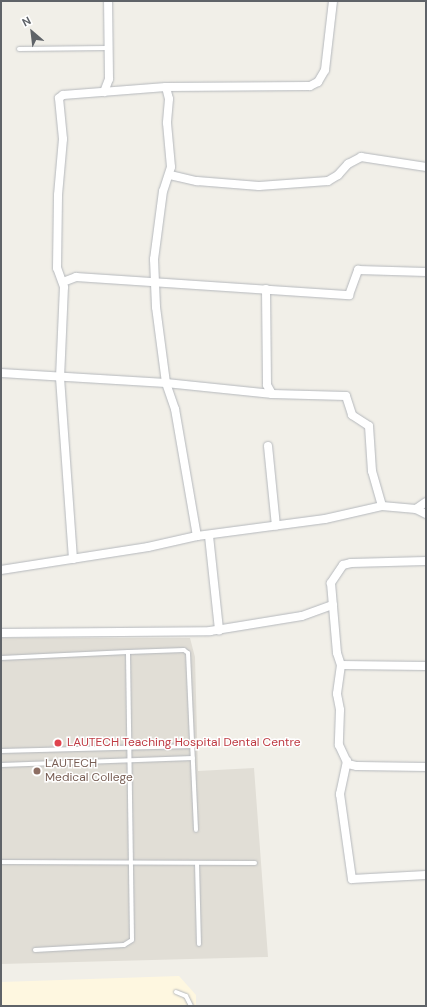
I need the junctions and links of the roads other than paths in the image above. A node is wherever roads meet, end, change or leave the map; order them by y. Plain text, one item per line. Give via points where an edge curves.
1 (108, 1) edge
2 (333, 1) edge
3 (107, 48) junction
4 (19, 49) dead end
5 (166, 87) junction
6 (104, 92) junction
7 (426, 167) edge
8 (170, 175) junction
9 (426, 272) edge
10 (157, 281) junction
11 (63, 282) junction
12 (266, 289) junction
13 (1, 373) edge
14 (60, 378) junction
15 (166, 383) junction
16 (267, 386) junction
17 (256, 392) junction
18 (272, 394) junction
19 (268, 446) dead end
20 (426, 502) edge
21 (382, 506) junction
22 (416, 509) junction
23 (426, 514) edge
24 (276, 526) junction
25 (197, 536) junction
26 (209, 536) junction
27 (73, 559) junction
28 (426, 561) edge
29 (1, 570) edge
30 (333, 605) junction
31 (219, 630) junction
32 (1, 633) edge
33 (128, 652) junction
34 (1, 658) edge
35 (341, 665) junction
36 (426, 666) edge
37 (192, 746) junction
38 (131, 748) junction
39 (1, 751) edge
40 (193, 758) junction
41 (130, 760) junction
42 (347, 760) junction
43 (1, 765) edge
44 (426, 767) edge
45 (196, 830) dead end
46 (1, 862) edge
47 (131, 863) junction
48 (197, 863) junction
49 (255, 863) dead end
50 (426, 875) edge
51 (199, 944) dead end
52 (35, 950) dead end
53 (176, 992) dead end
54 (191, 1006) edge

1 - 3 street
2 - 5 street via 325,70 318,82 310,86
3 - 4 lane
3 - 6 street via 109,79
5 - 6 street
5 - 8 street via 169,99 167,123
6 - 11 street via 59,98 63,139 56,268
7 - 8 street via 361,157 328,181 259,186
8 - 10 street via 163,191 154,259
9 - 12 street via 358,270 349,295
10 - 11 street via 76,277
10 - 12 street
10 - 15 street via 156,308
11 - 14 street
12 - 16 street
13 - 14 street
14 - 15 street
14 - 27 street
15 - 17 street
15 - 25 street via 175,409
16 - 17 street
16 - 18 street
17 - 18 street
18 - 21 street via 346,396 352,414 369,426 372,471
19 - 24 street
20 - 22 street
21 - 22 street
21 - 24 street via 370,511
22 - 23 street
24 - 26 street
25 - 26 street
25 - 27 street
26 - 31 street
27 - 29 street
28 - 30 street via 344,565 332,583
30 - 31 street via 302,616
30 - 35 street via 337,653
31 - 32 street
33 - 34 lane
33 - 37 lane via 184,650 188,653
33 - 38 lane
35 - 36 street
35 - 42 street via 337,694 340,710 339,745
37 - 38 lane
37 - 40 lane
38 - 39 lane
38 - 41 lane
40 - 41 lane
40 - 45 lane
41 - 43 lane
41 - 47 lane
42 - 44 street via 356,766
42 - 50 street via 340,794 352,879
46 - 47 lane
47 - 48 lane
47 - 52 lane via 130,943
48 - 49 lane
48 - 51 lane
53 - 54 lane via 186,996

